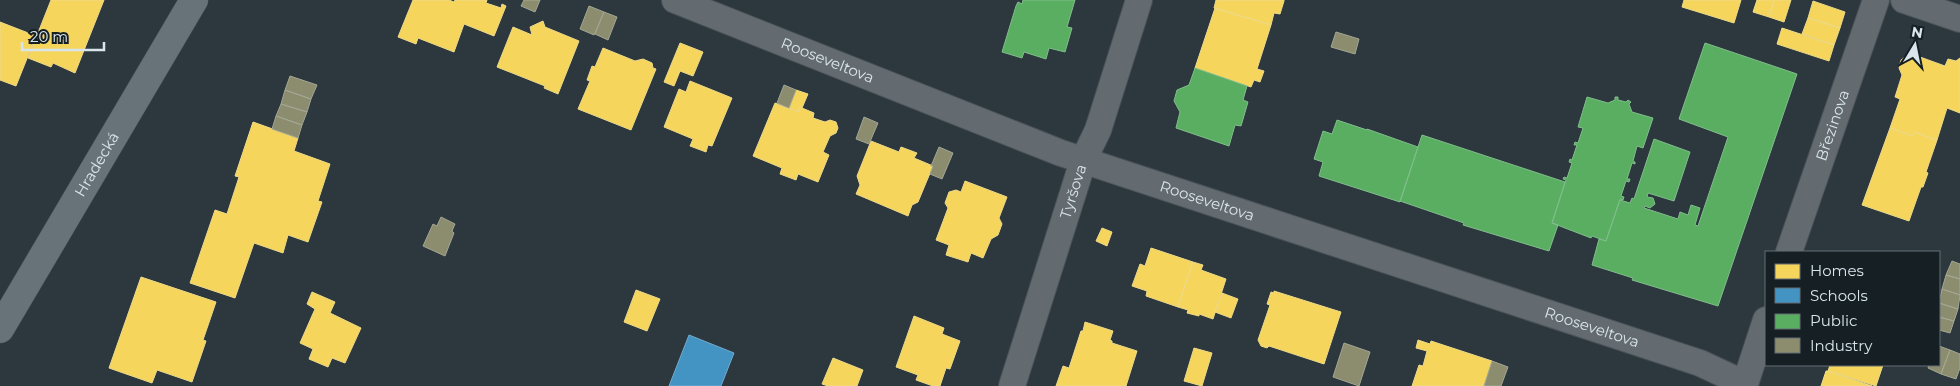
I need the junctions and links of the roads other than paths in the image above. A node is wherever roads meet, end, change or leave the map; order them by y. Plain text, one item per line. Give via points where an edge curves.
1 (194, 0) edge
2 (675, 0) edge
3 (1139, 0) edge
4 (1876, 0) edge
5 (1904, 0) edge
6 (1960, 19) edge
7 (1083, 161) junction
8 (1790, 251) edge
9 (1765, 323) edge
10 (0, 329) edge
11 (1746, 385) edge
12 (1012, 386) edge

1 - 10 main road, Hradecká
2 - 7 street, Rooseveltova
3 - 7 street, Tyršova via 1098,130
4 - 8 street, Březinova
5 - 6 street
7 - 11 street, Rooseveltova via 1700,363
7 - 12 street, Tyršova
9 - 11 street

